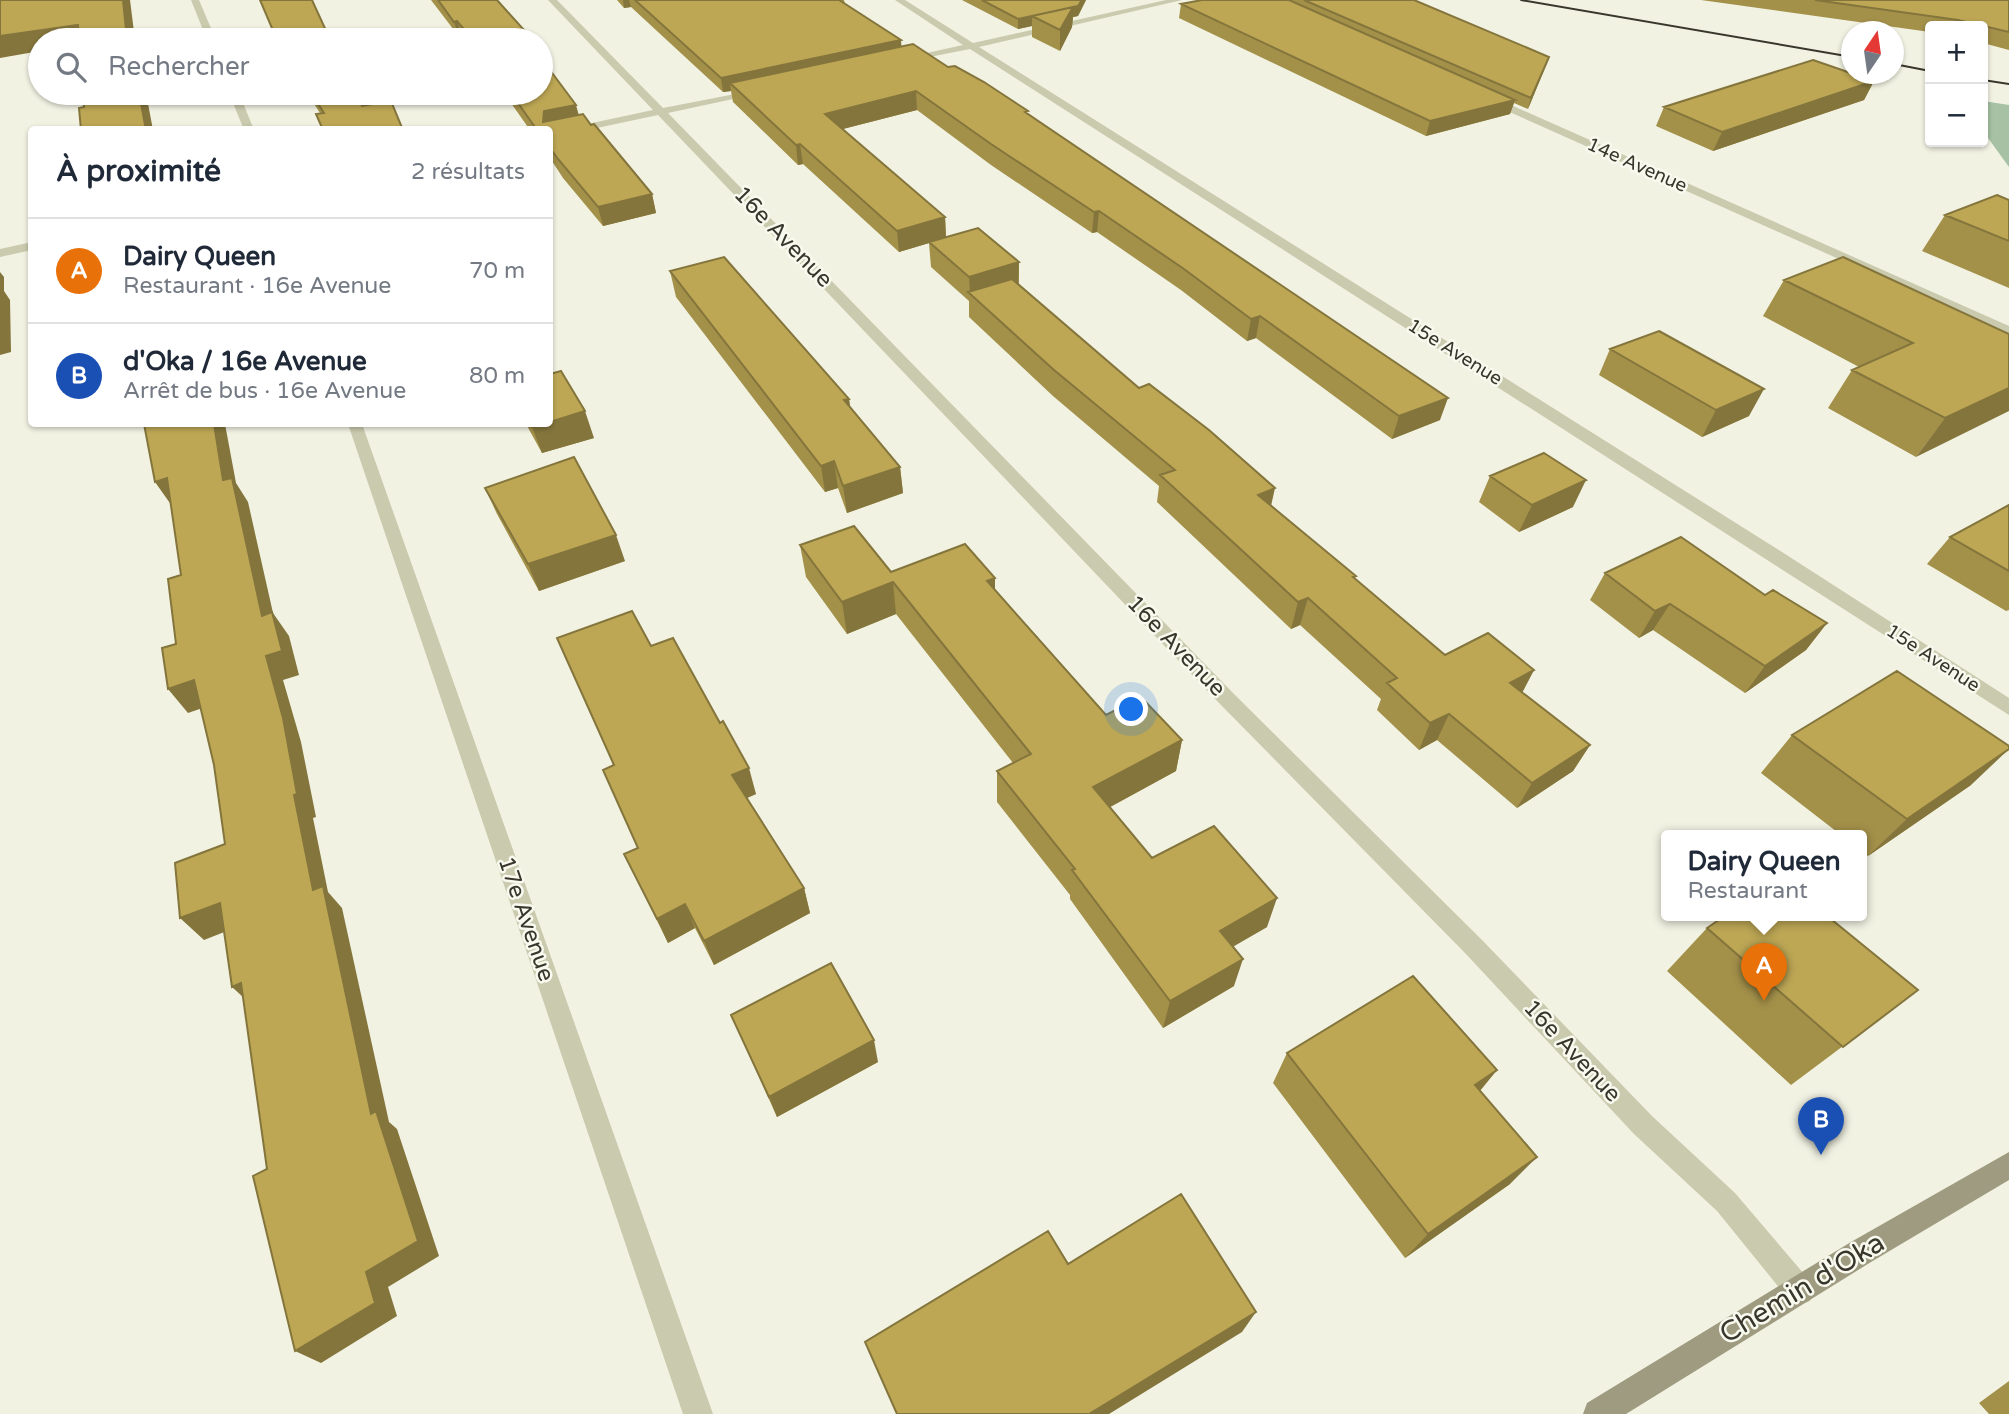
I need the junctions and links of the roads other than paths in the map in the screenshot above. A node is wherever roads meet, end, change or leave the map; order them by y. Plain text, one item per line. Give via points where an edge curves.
1 (195, 0) edge
2 (552, 0) edge
3 (899, 0) edge
4 (1178, 0) edge
5 (207, 28) edge
6 (973, 46) junction
7 (891, 63) edge
8 (770, 89) edge
9 (1484, 96) edge
10 (239, 105) edge
11 (662, 111) junction
12 (247, 126) edge
13 (553, 134) edge
14 (28, 247) edge
15 (0, 253) edge
16 (2009, 331) edge
17 (356, 427) edge
18 (2009, 708) edge
19 (2009, 1165) edge
20 (1800, 1291) junction
21 (698, 1414) edge
22 (1598, 1414) edge

1 - 5 street
2 - 11 street, 16e Avenue
3 - 6 street, 15e Avenue
4 - 6 street
6 - 7 street
6 - 18 street, 15e Avenue
8 - 11 street
9 - 16 street, 14e Avenue
10 - 12 street
11 - 13 street
11 - 20 street, 16e Avenue via 1227,699 1643,1125 1727,1202
14 - 15 street
17 - 21 street, 17e Avenue
19 - 20 main road, Chemin d'Oka
20 - 22 main road, Chemin d'Oka

